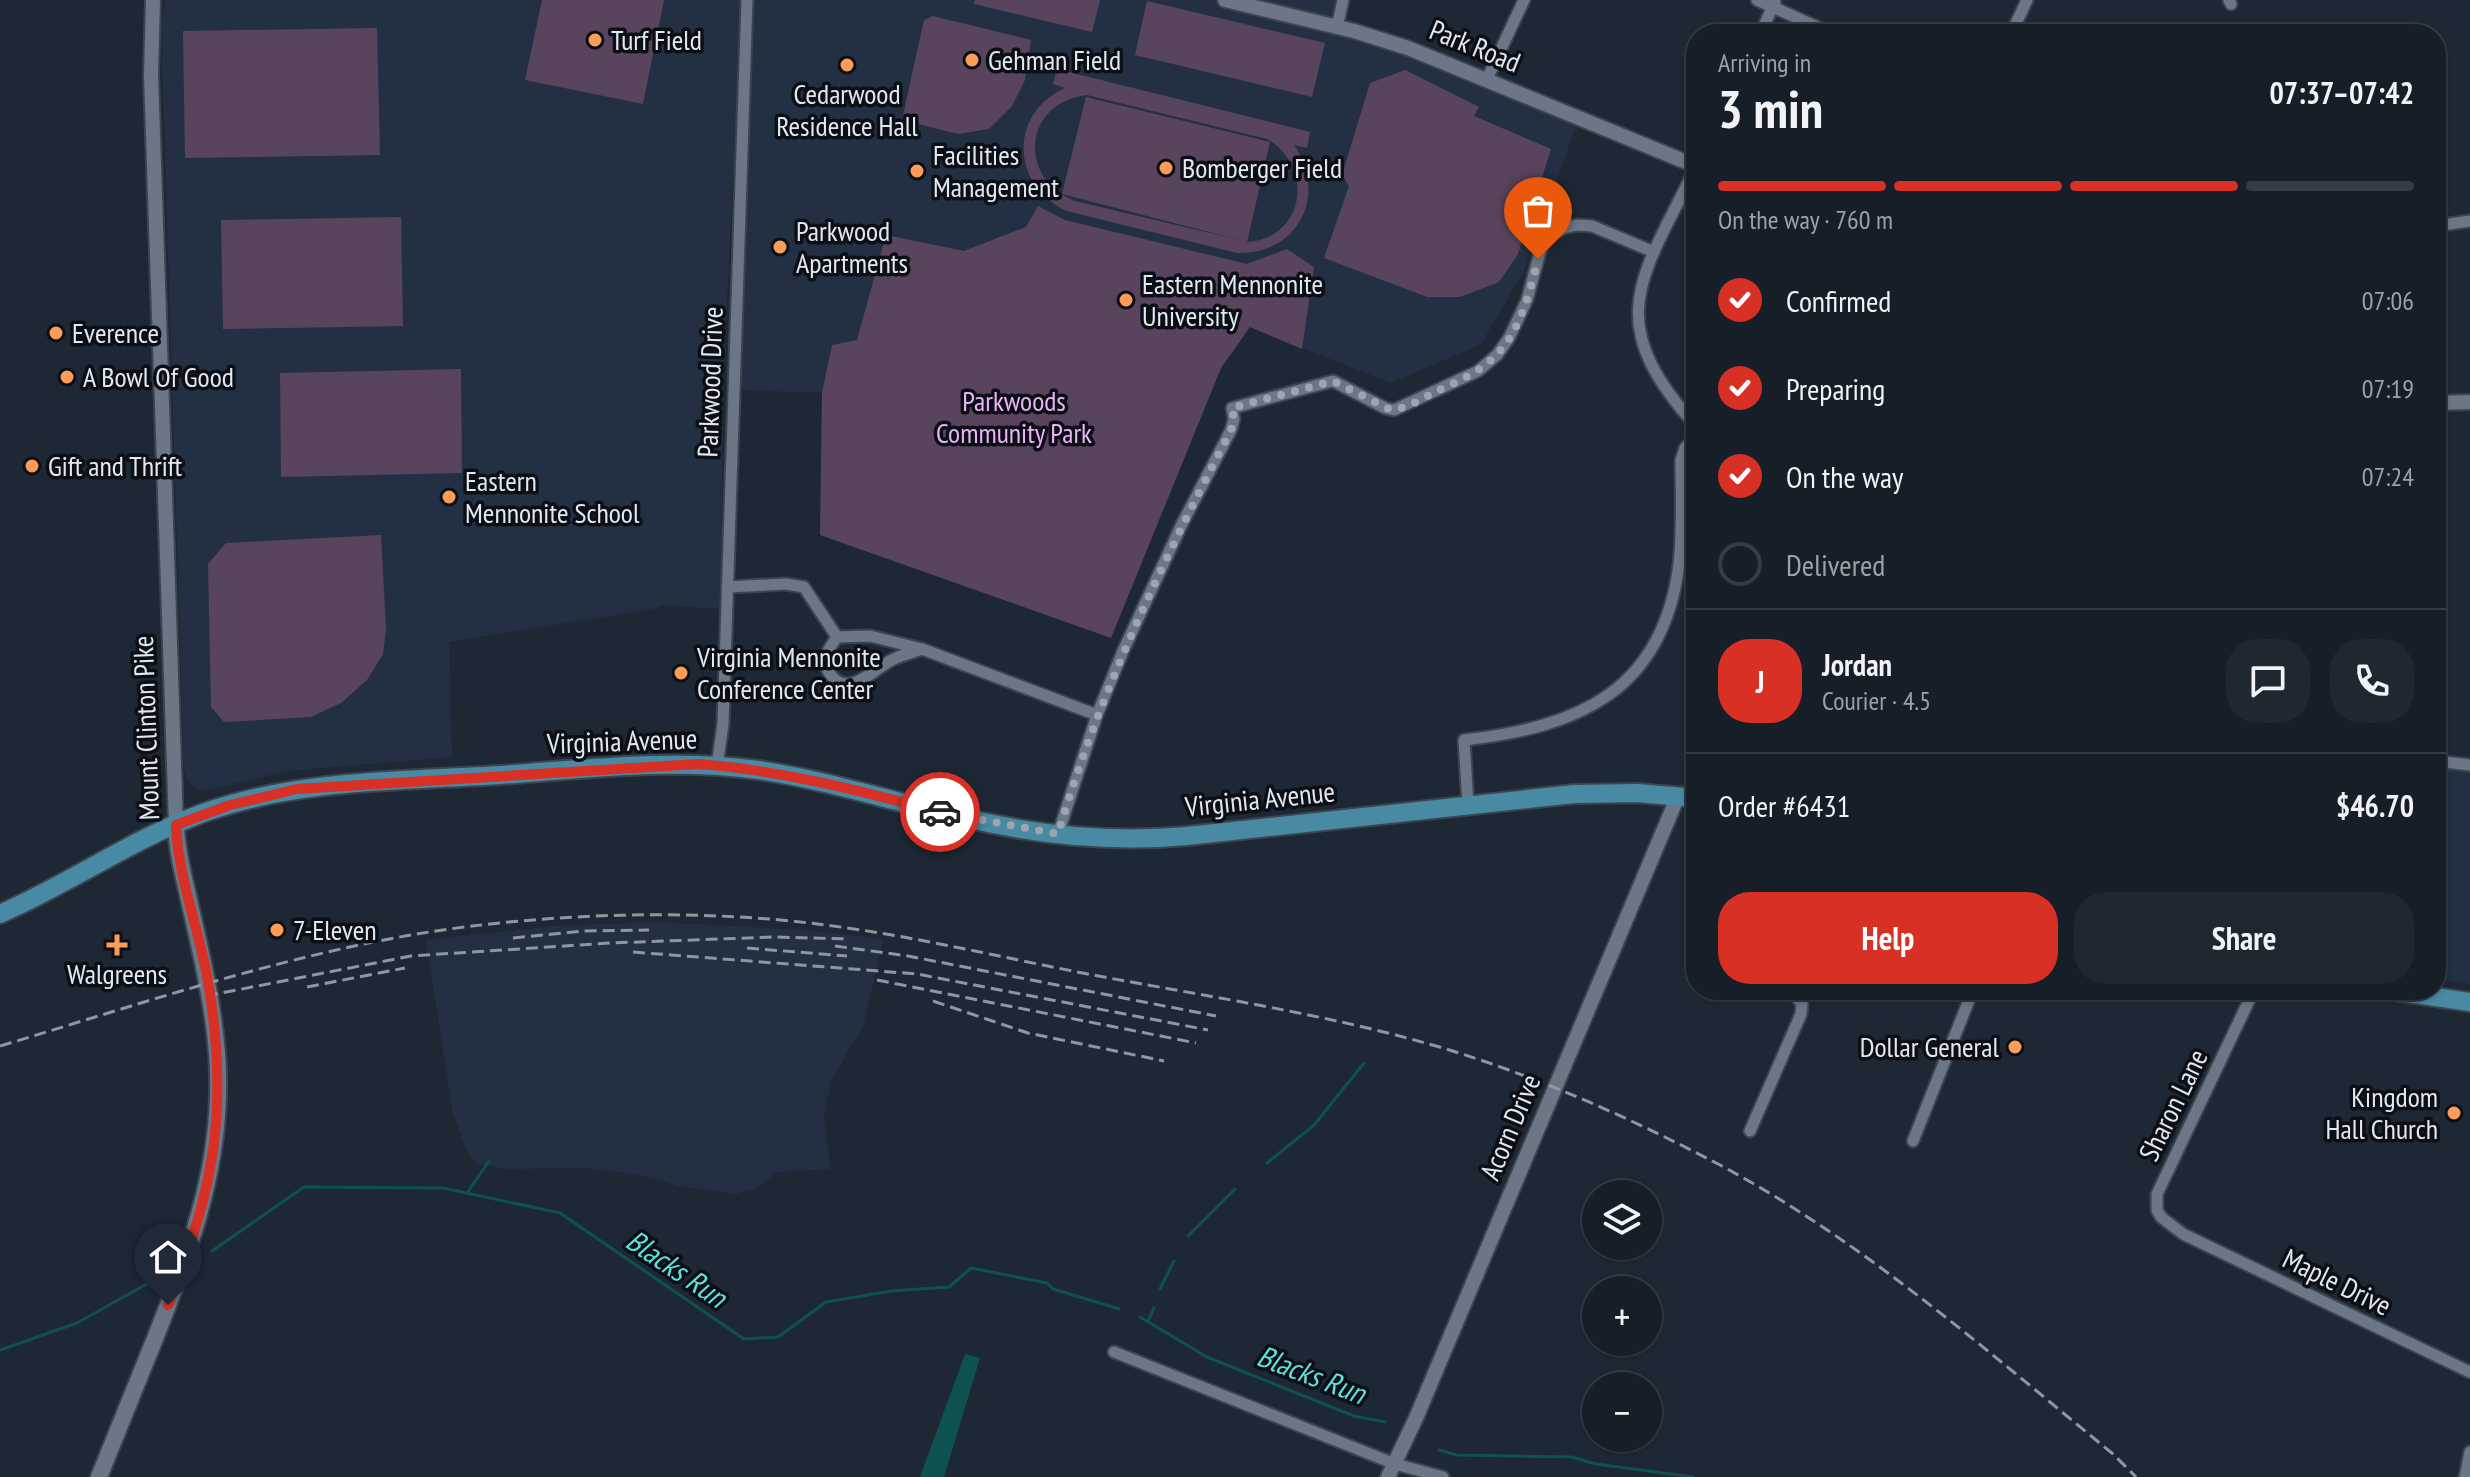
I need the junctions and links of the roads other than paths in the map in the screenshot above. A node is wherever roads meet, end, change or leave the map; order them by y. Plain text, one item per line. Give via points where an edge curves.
1 (153, 0) edge
2 (747, 0) edge
3 (1225, 0) edge
4 (1343, 0) edge
5 (1524, 0) edge
6 (1757, 0) edge
7 (2027, 0) edge
8 (1774, 3) edge
9 (1765, 24) edge
10 (1814, 24) edge
11 (2016, 24) edge
12 (1337, 27) junction
13 (1487, 79) junction
14 (1686, 163) edge
15 (1686, 187) edge
16 (2470, 221) edge
17 (2446, 225) edge
18 (1654, 252) junction
19 (2470, 402) edge
20 (2446, 403) edge
21 (1686, 414) edge
22 (1686, 447) edge
23 (727, 587) junction
24 (837, 637) junction
25 (922, 649) junction
26 (1097, 715) junction
27 (2446, 762) edge
28 (2470, 765) edge
29 (717, 766) junction
30 (1686, 797) edge
31 (1686, 799) edge
32 (1468, 805) junction
33 (176, 825) junction
34 (1058, 834) junction
35 (0, 914) edge
36 (2446, 998) edge
37 (1799, 1000) edge
38 (1969, 1000) edge
39 (2249, 1000) edge
40 (2470, 1002) edge
41 (1750, 1131) dead end
42 (1913, 1141) dead end
43 (2183, 1234) joint
44 (1114, 1352) dead end
45 (2470, 1372) edge
46 (2470, 1452) edge
47 (1391, 1470) edge
48 (99, 1477) edge
49 (1443, 1477) edge
50 (2465, 1477) edge

1 - 33 street, Mount Clinton Pike
2 - 23 street, Parkwood Drive
3 - 12 street, Park Road
4 - 12 street
5 - 13 street
6 - 8 street
7 - 11 street
8 - 9 street
8 - 10 street
12 - 13 street, Park Road
13 - 14 street, Park Road
15 - 18 street
16 - 17 street
18 - 21 street via 1639,293 1641,340 1656,377
18 - 26 street via 1588,225 1556,231 1542,245 1520,318 1497,355 1475,372 1400,409 1385,408 1333,381 1232,408 1231,430 1161,567
19 - 20 street
22 - 32 street via 1674,593 1666,622 1648,654 1621,685 1583,712 1464,740
23 - 24 street via 804,587
23 - 29 street, Parkwood Drive
24 - 25 street via 870,636
24 - 25 street via 827,652 827,668 847,684 861,682 894,658
25 - 26 street
26 - 34 street
27 - 28 street
29 - 33 main road, Virginia Avenue via 568,770 297,789
29 - 34 main road, Virginia Avenue via 806,779 964,818
30 - 32 main road, Virginia Avenue via 1613,792
31 - 47 street, Acorn Drive
32 - 34 main road, Virginia Avenue via 1172,838
33 - 35 main road, Virginia Avenue
33 - 48 main road, Mount Clinton Pike via 217,1051 214,1149 191,1245
36 - 40 main road
37 - 41 street via 1801,1014
38 - 42 street
39 - 43 street, Sharon Lane via 2157,1194 2161,1217
43 - 45 street, Maple Drive
44 - 47 street
46 - 50 street
47 - 49 street

